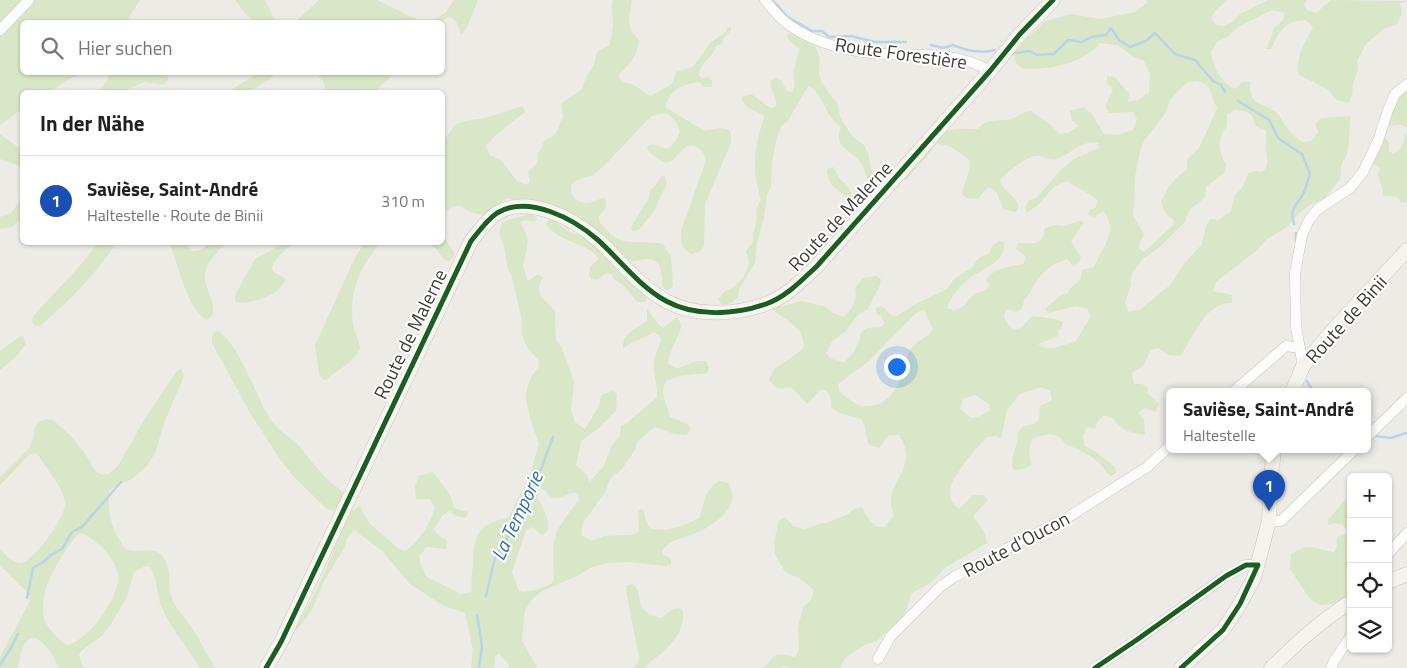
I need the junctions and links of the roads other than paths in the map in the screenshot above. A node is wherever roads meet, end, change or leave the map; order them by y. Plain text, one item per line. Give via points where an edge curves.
1 (29, 0) edge
2 (765, 0) edge
3 (1053, 0) edge
4 (0, 30) edge
5 (990, 71) junction
6 (1407, 84) edge
7 (1407, 250) edge
8 (1300, 348) junction
9 (1303, 366) junction
10 (1238, 388) edge
11 (1294, 388) edge
12 (1407, 398) edge
13 (1371, 433) edge
14 (1166, 450) edge
15 (1274, 453) edge
16 (1351, 453) edge
17 (1269, 521) junction
18 (1407, 533) edge
19 (1392, 550) edge
20 (1258, 565) junction
21 (1407, 574) edge
22 (1392, 580) edge
23 (1347, 604) edge
24 (1347, 642) edge
25 (878, 659) dead end
26 (266, 668) edge
27 (1094, 668) edge
28 (1181, 668) edge
29 (1271, 668) edge
30 (1331, 668) edge

1 - 4 street
2 - 5 street, Route Forestière via 787,24 801,33 837,46 872,53 955,57
3 - 5 street, Route de Malerne
5 - 26 street, Route de Malerne via 818,266 790,290 767,304 730,312 689,310 664,300 574,223 539,207 508,208 497,213 472,241
6 - 8 street via 1395,94 1363,172 1350,188 1318,209 1302,235 1295,273 1296,326
7 - 9 street, Route de Binii
8 - 9 street
8 - 10 street via 1286,346
9 - 11 street, Route de Binii
12 - 13 street
14 - 25 street, Route d'Oucon via 1147,467 1068,518 940,587 891,636
15 - 17 street
16 - 17 street via 1281,521
17 - 20 street
18 - 19 street
20 - 27 street via 1246,565 1226,576
20 - 28 street via 1240,604 1223,630
21 - 22 street
23 - 29 street
24 - 30 street

